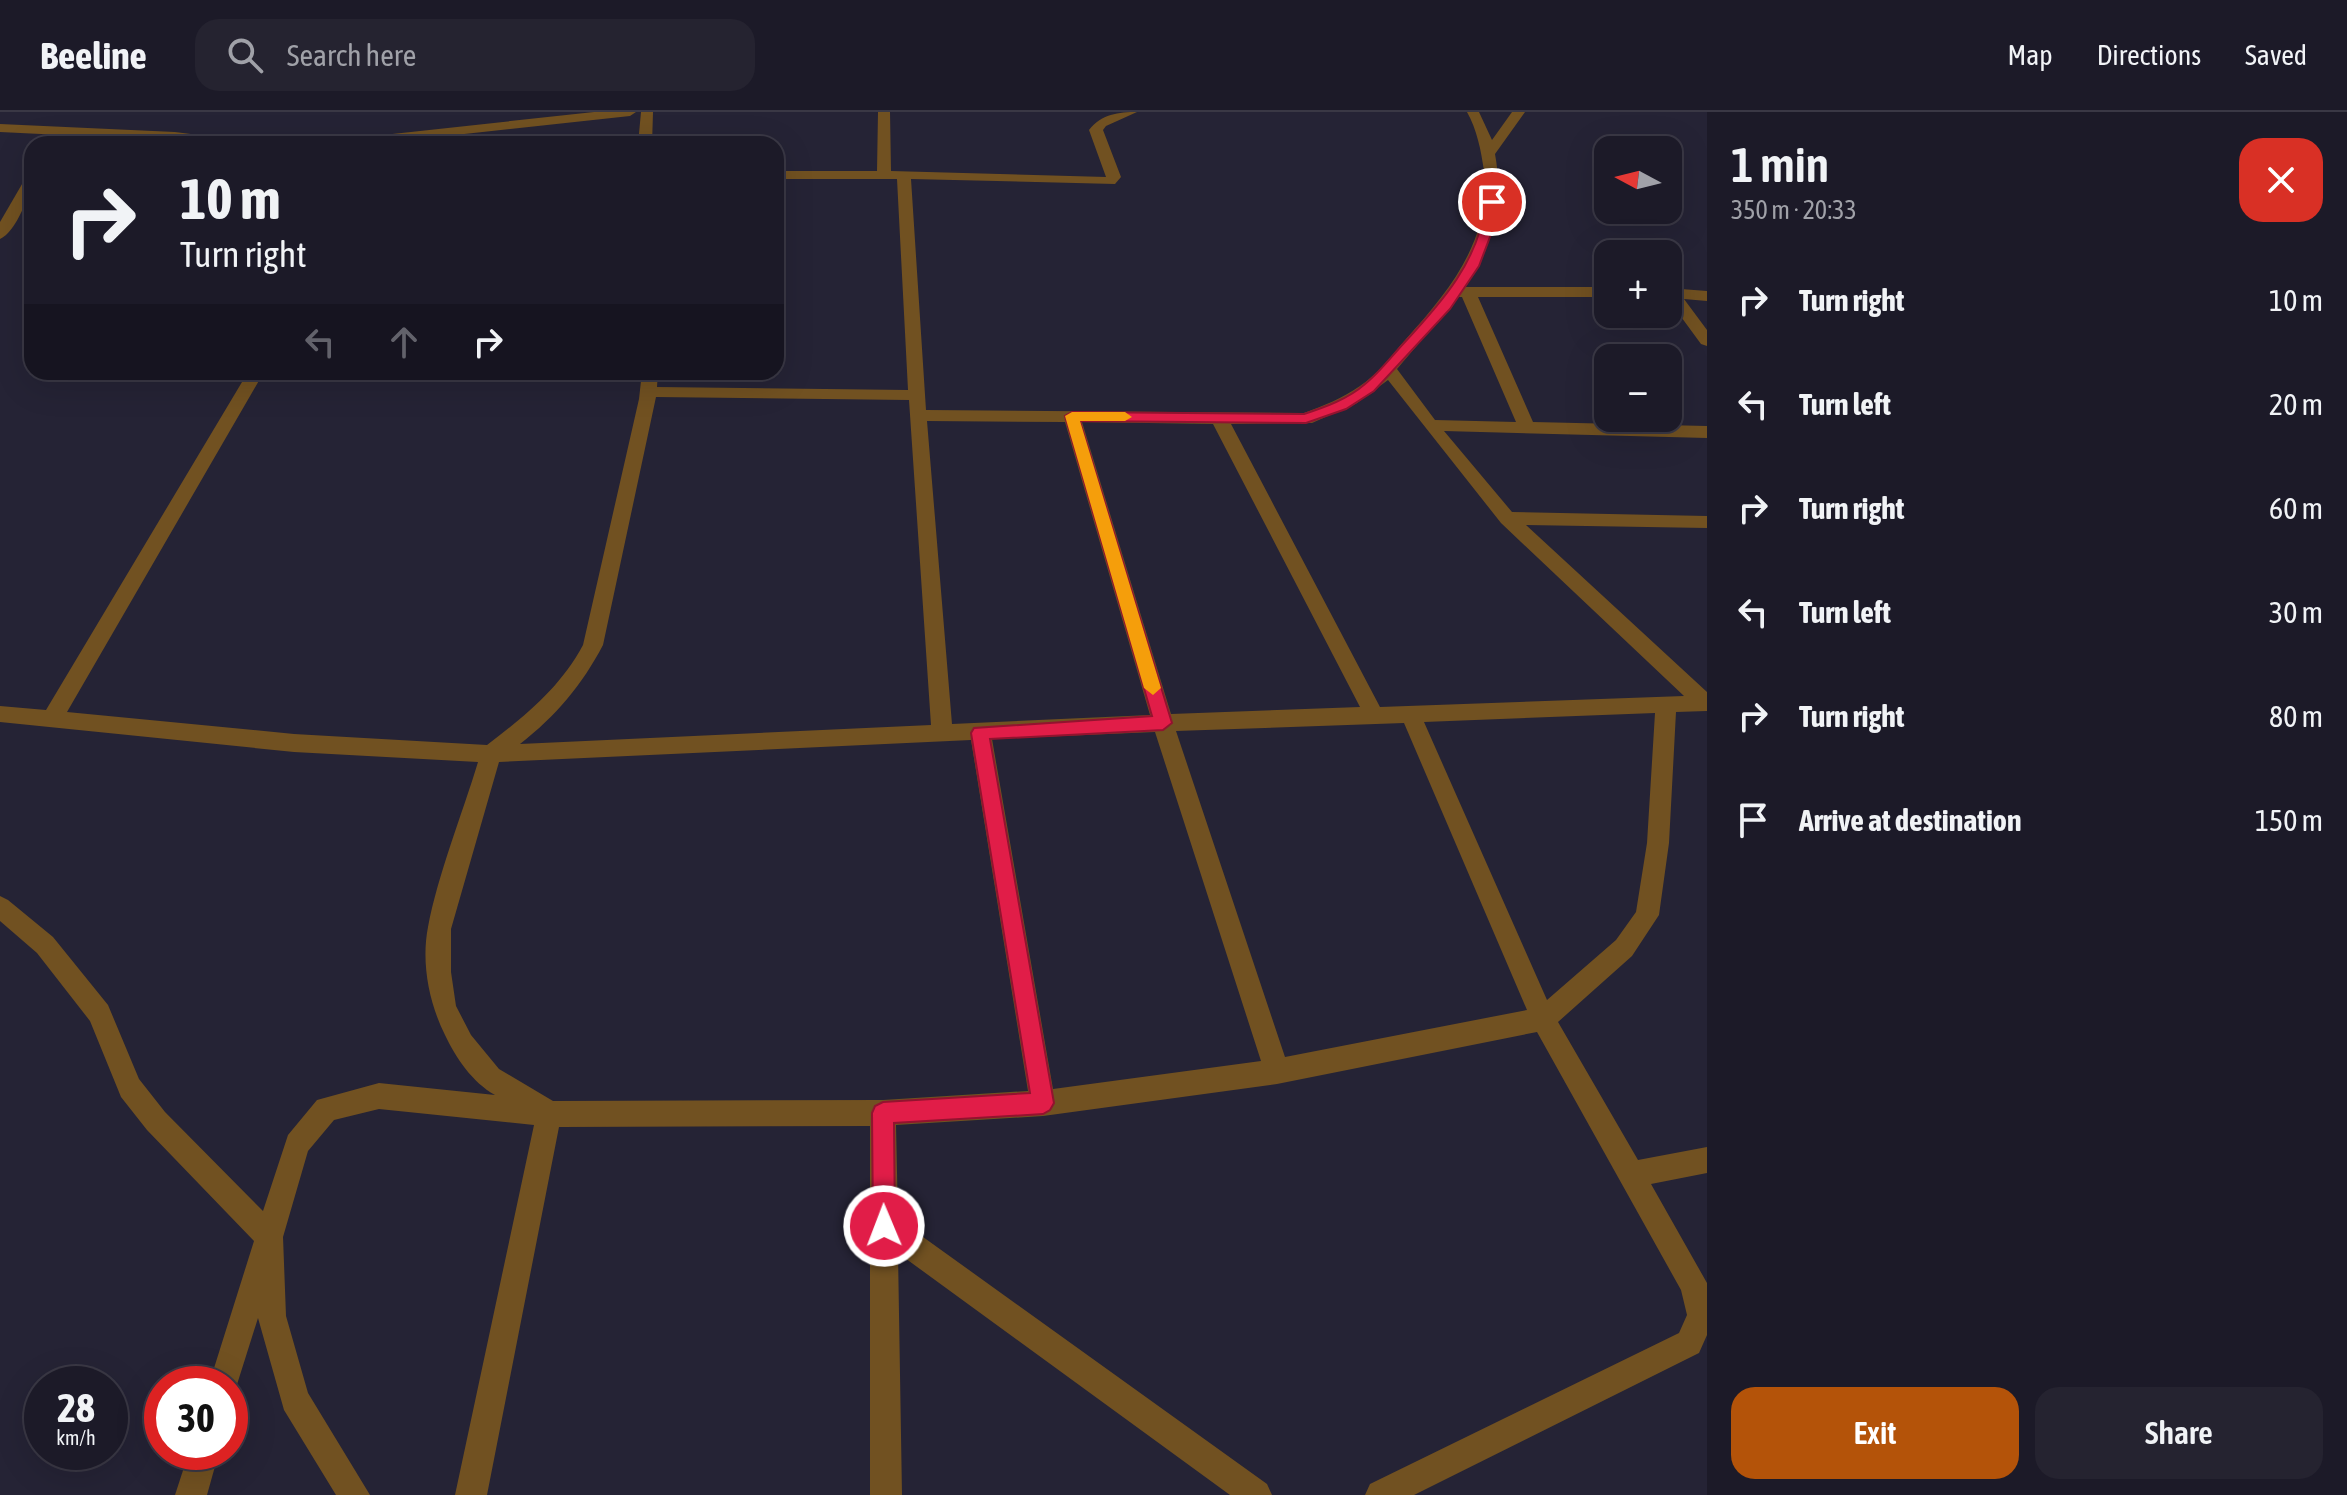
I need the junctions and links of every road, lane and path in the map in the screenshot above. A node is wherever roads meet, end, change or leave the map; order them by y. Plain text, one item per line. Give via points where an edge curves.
1 (621, 112) edge
2 (630, 112) edge
3 (647, 112) edge
4 (884, 112) edge
5 (1131, 112) edge
6 (1473, 112) edge
7 (1519, 112) edge
8 (513, 125) junction
9 (66, 126) junction
10 (0, 128) edge
11 (59, 136) edge
12 (175, 136) edge
13 (411, 136) edge
14 (496, 136) edge
15 (646, 136) edge
16 (1488, 154) junction
17 (784, 175) edge
18 (884, 175) junction
19 (904, 175) junction
20 (24, 193) edge
21 (0, 235) edge
22 (1461, 292) junction
23 (1594, 292) edge
24 (1682, 295) edge
25 (1707, 296) edge
26 (1682, 309) edge
27 (1707, 341) edge
28 (1388, 368) junction
29 (251, 380) edge
30 (649, 382) edge
31 (917, 395) junction
32 (918, 415) junction
33 (1072, 416) junction
34 (1219, 418) junction
35 (1430, 425) junction
36 (1527, 427) junction
37 (1707, 432) edge
38 (1507, 518) junction
39 (1707, 522) edge
40 (1706, 703) edge
41 (1666, 704) junction
42 (1410, 713) junction
43 (0, 714) edge
44 (1374, 715) junction
45 (52, 719) junction
46 (1163, 723) junction
47 (980, 733) junction
48 (942, 734) junction
49 (491, 754) junction
50 (0, 907) edge
51 (1543, 1019) junction
52 (1277, 1071) junction
53 (1043, 1103) junction
54 (883, 1113) junction
55 (549, 1114) junction
56 (1707, 1160) edge
57 (1631, 1175) junction
58 (884, 1226) junction
59 (269, 1237) junction
60 (230, 1366) edge
61 (199, 1470) edge
62 (191, 1495) edge
63 (354, 1495) edge
64 (471, 1495) edge
65 (886, 1495) edge
66 (1256, 1495) edge
67 (1381, 1495) edge

1 - 2 street
1 - 8 street
3 - 15 street
4 - 18 street
5 - 19 street via 1096,130 1114,177 1110,181
6 - 16 street
7 - 16 street
8 - 13 street
8 - 14 street
9 - 10 street
9 - 11 street
9 - 12 street
16 - 22 street via 1494,183 1490,221
17 - 18 street
18 - 19 street
19 - 31 street
20 - 21 street
22 - 23 street
22 - 28 street
22 - 36 street
24 - 25 street
26 - 27 street
28 - 34 street via 1370,388 1306,419
28 - 35 street
29 - 45 street
30 - 31 street
30 - 49 street via 593,645 579,672 541,716
31 - 32 street
32 - 33 street
32 - 48 street
33 - 34 street
33 - 46 street
34 - 44 street
35 - 36 street
35 - 38 street
36 - 37 street
38 - 39 street
38 - 40 street
40 - 41 street
41 - 42 street
41 - 51 street via 1658,843 1647,915 1600,972
42 - 44 street
42 - 51 street
43 - 45 street
44 - 46 street
45 - 49 street via 294,743
46 - 47 street
46 - 52 street
47 - 48 street
47 - 53 street
48 - 49 street
49 - 55 street via 439,929 444,1007 462,1044 490,1078
50 - 59 street via 45,945 99,1013 130,1088 156,1121
51 - 52 street
51 - 57 street
52 - 53 street
53 - 54 street
54 - 55 street
54 - 58 street
55 - 59 street via 379,1096 326,1109 297,1144
55 - 64 street
56 - 57 street
57 - 67 street via 1694,1286 1701,1315 1689,1343
58 - 65 street
58 - 66 street
59 - 60 street
59 - 63 street via 272,1316 295,1399
61 - 62 street

